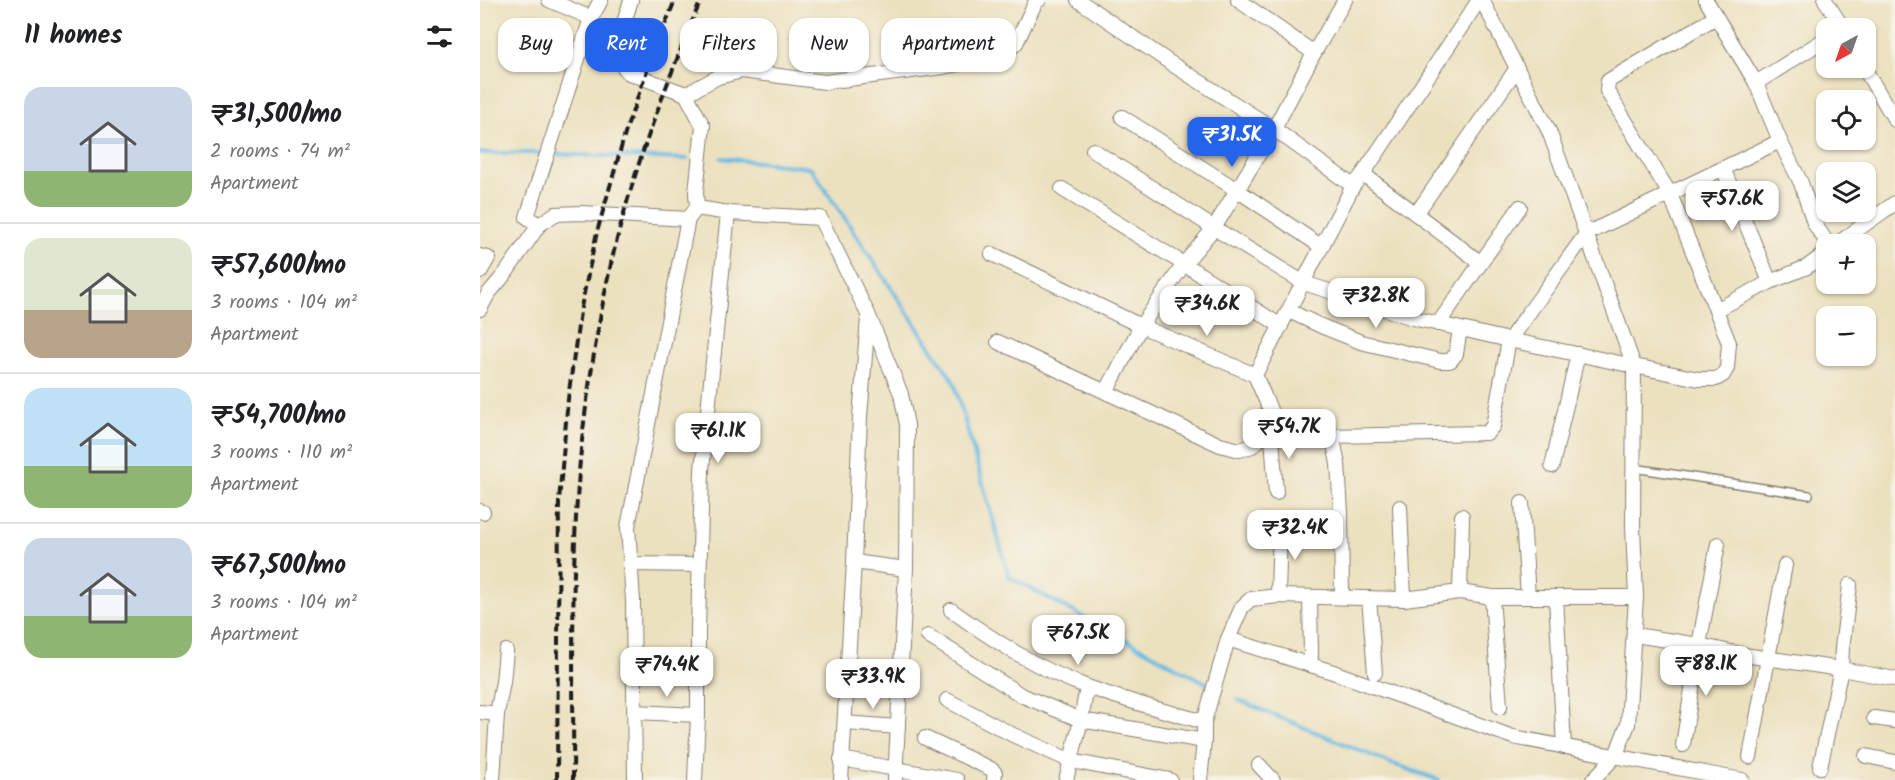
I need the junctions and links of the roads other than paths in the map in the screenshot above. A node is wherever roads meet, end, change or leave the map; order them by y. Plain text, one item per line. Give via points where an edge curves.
1 (549, 0) edge
2 (601, 0) edge
3 (631, 0) edge
4 (1037, 0) edge
5 (1078, 0) edge
6 (1238, 0) edge
7 (1345, 0) edge
8 (1480, 0) edge
9 (1706, 0) edge
10 (1825, 0) edge
11 (1716, 17) junction
12 (591, 18) joint
13 (1836, 18) edge
14 (585, 36) edge
15 (1816, 45) edge
16 (1314, 53) junction
17 (1517, 68) junction
18 (1870, 78) edge
19 (1756, 83) junction
20 (686, 94) junction
21 (1122, 117) dead end
22 (1895, 120) edge
23 (1274, 129) junction
24 (1780, 141) junction
25 (1093, 150) dead end
26 (1723, 168) junction
27 (1363, 174) junction
28 (1353, 186) junction
29 (1062, 189) dead end
30 (1237, 190) junction
31 (1670, 194) junction
32 (1895, 203) edge
33 (1520, 207) dead end
34 (728, 213) junction
35 (692, 214) junction
36 (1416, 214) junction
37 (533, 221) junction
38 (1214, 228) junction
39 (1586, 234) junction
40 (1821, 234) edge
41 (1851, 234) edge
42 (1323, 247) junction
43 (992, 254) dead end
44 (480, 256) edge
45 (1816, 260) edge
46 (1481, 263) junction
47 (1184, 264) junction
48 (480, 272) edge
49 (1770, 282) junction
50 (1304, 283) junction
51 (484, 294) edge
52 (480, 309) edge
53 (1716, 310) junction
54 (1289, 311) junction
55 (868, 314) junction
56 (1438, 324) junction
57 (1141, 326) junction
58 (1281, 326) junction
59 (1460, 329) junction
60 (1509, 340) junction
61 (998, 342) dead end
62 (1578, 354) junction
63 (1634, 366) junction
64 (1256, 375) junction
65 (1106, 392) junction
66 (1278, 423) junction
67 (1326, 436) junction
68 (1552, 466) dead end
69 (1634, 468) junction
70 (1276, 493) dead end
71 (1809, 495) dead end
72 (1522, 502) dead end
73 (1400, 507) dead end
74 (1462, 516) dead end
75 (1280, 526) dead end
76 (1718, 544) dead end
77 (854, 562) junction
78 (630, 564) junction
79 (699, 565) junction
80 (1785, 565) dead end
81 (906, 569) junction
82 (1850, 585) dead end
83 (1460, 592) junction
84 (1278, 596) junction
85 (1310, 597) junction
86 (1342, 597) junction
87 (1492, 597) junction
88 (1528, 597) junction
89 (1556, 597) junction
90 (1636, 597) junction
91 (1369, 598) junction
92 (1404, 599) junction
93 (951, 610) dead end
94 (1635, 635) junction
95 (928, 636) dead end
96 (1228, 639) junction
97 (1699, 645) junction
98 (506, 651) dead end
99 (1311, 657) dead end
100 (1767, 657) junction
101 (1841, 669) junction
102 (1375, 673) dead end
103 (1895, 679) edge
104 (1087, 687) junction
105 (946, 700) dead end
106 (1500, 707) dead end
107 (480, 712) edge
108 (635, 712) junction
109 (497, 714) junction
110 (698, 715) junction
111 (1874, 718) dead end
112 (1081, 720) junction
113 (1895, 721) edge
114 (1204, 722) junction
115 (845, 723) junction
116 (898, 727) junction
117 (925, 738) dead end
118 (1204, 741) junction
119 (1683, 745) dead end
120 (1564, 747) junction
121 (1616, 755) junction
122 (1866, 756) dead end
123 (1749, 757) dead end
124 (841, 759) junction
125 (1071, 761) junction
126 (1895, 762) edge
127 (1259, 765) dead end
128 (1820, 767) dead end
129 (895, 774) edge
130 (1708, 777) edge
131 (493, 780) edge
132 (635, 780) edge
133 (695, 780) edge
134 (841, 780) edge
135 (957, 780) edge
136 (994, 780) edge
137 (1066, 780) edge
138 (1170, 780) edge
139 (1200, 780) edge
140 (1273, 780) edge
141 (1593, 780) edge
142 (1742, 780) edge

1 - 12 street
2 - 12 street
3 - 20 street via 616,48 619,62 628,73
4 - 20 street via 1016,43 1003,55 943,68 825,82 742,71 718,77
5 - 23 street
6 - 16 street
7 - 16 street
8 - 17 street
8 - 27 street
9 - 11 street
10 - 13 street
11 - 19 street
11 - 31 street via 1608,81 1607,91
14 - 37 street
15 - 19 street
16 - 23 street
17 - 36 street
17 - 39 street via 1549,131
18 - 22 street
19 - 24 street
20 - 35 street via 703,126
21 - 30 street
23 - 28 street
23 - 30 street
24 - 26 street
24 - 40 street
25 - 38 street
26 - 31 street
26 - 49 street
27 - 28 street
27 - 36 street
28 - 42 street
29 - 47 street
30 - 38 street
30 - 42 street
31 - 39 street
31 - 53 street
32 - 41 street
33 - 46 street
34 - 35 street
34 - 55 street via 820,218
34 - 79 street via 702,470
35 - 37 street via 555,214
35 - 78 street via 628,526
36 - 46 street
37 - 51 street via 505,274
38 - 47 street
38 - 50 street
39 - 60 street
39 - 63 street
42 - 50 street
43 - 57 street
44 - 48 street via 488,258
45 - 49 street
46 - 56 street
47 - 57 street
47 - 58 street
49 - 53 street
50 - 54 street
50 - 56 street
51 - 52 street
53 - 63 street via 1729,343 1723,375 1699,379
54 - 58 street
54 - 59 street via 1361,342 1440,361 1450,361 1456,354
55 - 77 street
55 - 81 street via 901,394 907,425
56 - 59 street
57 - 64 street
57 - 65 street
58 - 64 street
59 - 60 street
60 - 62 street
60 - 67 street via 1493,426 1487,433
61 - 65 street
62 - 63 street
62 - 68 street
63 - 69 street
64 - 66 street
65 - 66 street via 1220,445 1240,450 1252,446
66 - 67 street via 1290,430
66 - 70 street via 1272,437
67 - 86 street via 1334,444 1338,464
69 - 71 lane
69 - 90 street
72 - 88 street
73 - 92 street
74 - 83 street
75 - 84 street
76 - 97 street
77 - 81 street
77 - 115 street
78 - 79 street
78 - 108 street
79 - 110 street
80 - 100 street
81 - 116 street
82 - 101 street
83 - 87 street
83 - 92 street
84 - 85 street
84 - 96 street via 1251,599 1242,607
85 - 86 street
85 - 99 street
86 - 91 street
87 - 88 street
87 - 106 street
88 - 89 street
89 - 90 street
89 - 120 street
90 - 94 street
91 - 92 street
91 - 102 street
93 - 104 street via 989,637
94 - 97 street
94 - 121 street via 1628,724
95 - 112 street via 1022,695
96 - 114 street
96 - 120 street via 1513,736
97 - 100 street
97 - 119 street
98 - 109 street
100 - 101 street
100 - 123 street
101 - 103 street
101 - 128 street
104 - 112 street
104 - 114 street
105 - 125 street
107 - 109 street
108 - 110 street
108 - 132 street
109 - 131 street
110 - 133 street
111 - 113 street
112 - 118 street
112 - 125 street
114 - 118 street
115 - 116 street
115 - 124 street
116 - 129 street
117 - 136 street via 991,769
118 - 139 street
120 - 121 street
121 - 130 street
121 - 141 street
122 - 126 street
124 - 129 street
124 - 134 street
125 - 137 street
125 - 138 street
127 - 140 street
129 - 135 street
130 - 142 street

